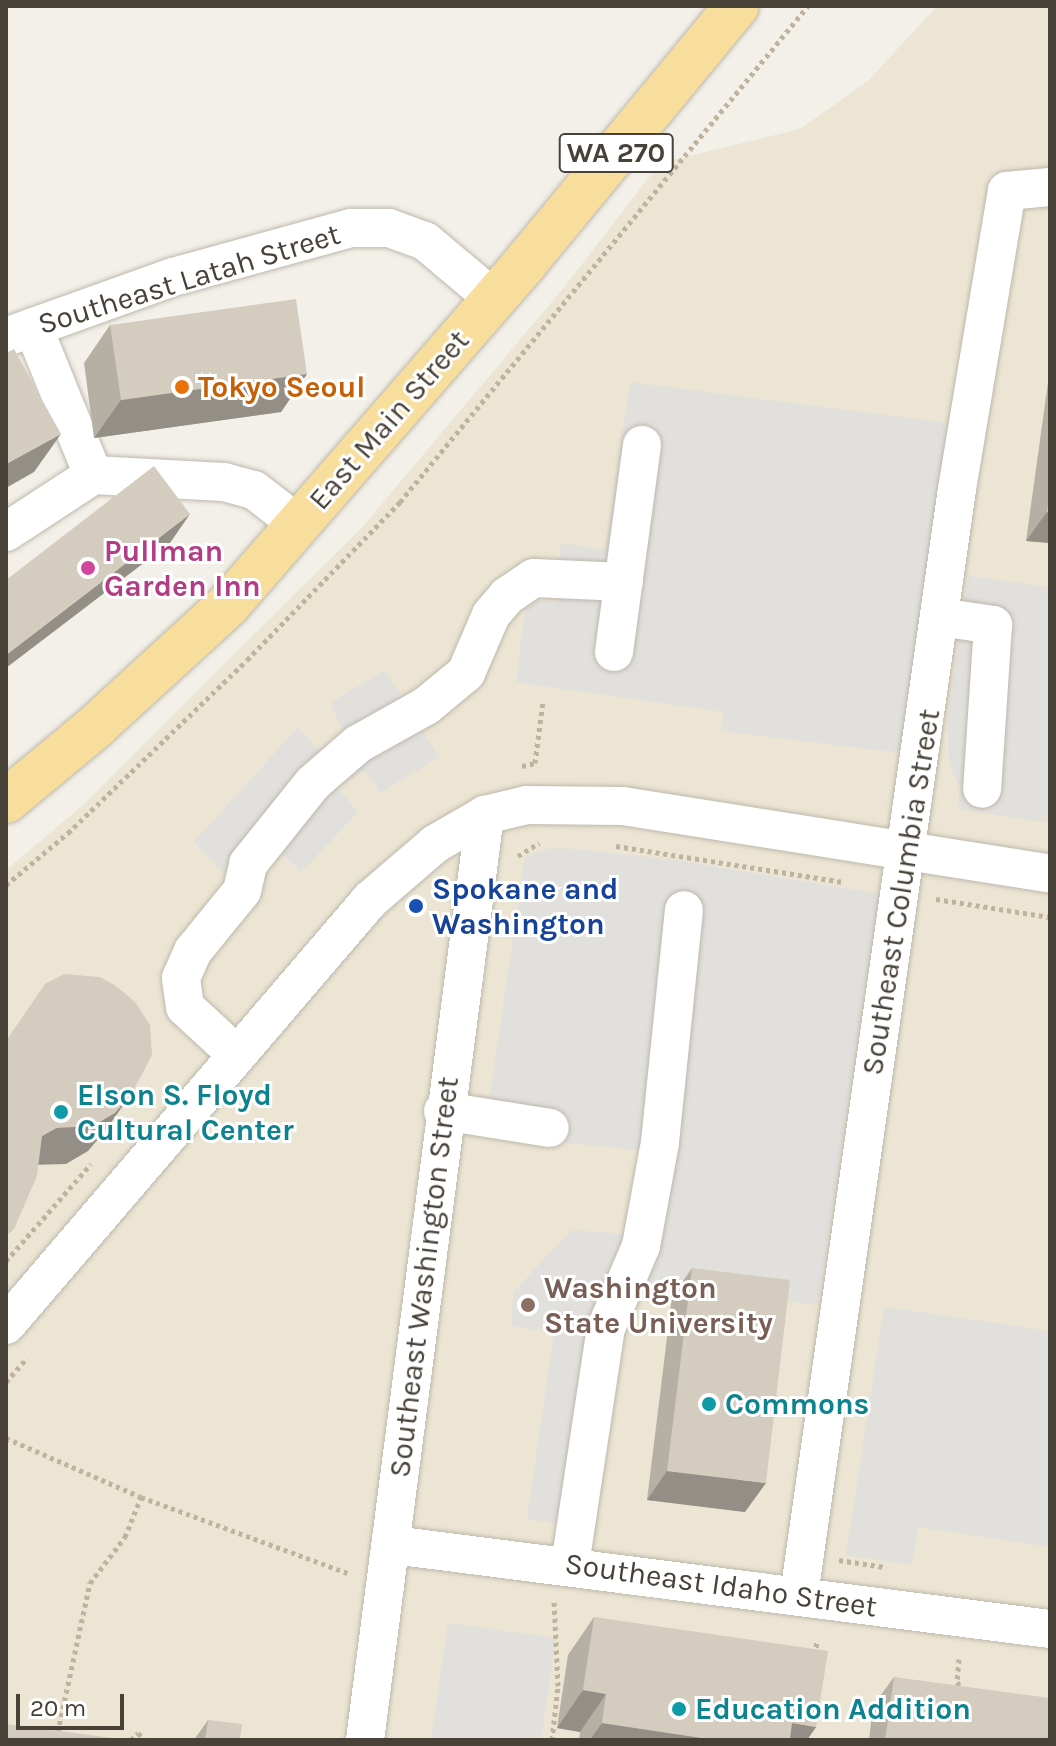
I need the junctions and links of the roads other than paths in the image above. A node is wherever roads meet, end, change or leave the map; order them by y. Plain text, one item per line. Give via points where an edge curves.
1 (737, 6) edge
2 (1050, 187) edge
3 (494, 299) junction
4 (20, 332) edge
5 (642, 445) dead end
6 (93, 475) junction
7 (298, 524) junction
8 (6, 532) edge
9 (624, 582) junction
10 (940, 617) junction
11 (614, 652) dead end
12 (982, 789) dead end
13 (6, 801) edge
14 (485, 815) junction
15 (905, 852) junction
16 (1050, 874) edge
17 (684, 910) dead end
18 (236, 1054) junction
19 (443, 1111) junction
20 (550, 1128) dead end
21 (6, 1325) edge
22 (393, 1545) junction
23 (570, 1565) junction
24 (799, 1595) junction
25 (1050, 1629) edge
26 (365, 1740) edge

1 - 3 main road, East Main Street / WA 270
2 - 10 street, Southeast Columbia Street via 1007,191
3 - 4 street, Southeast Latah Street via 425,241 389,228 351,228 173,277
3 - 7 main road, East Main Street / WA 270
4 - 6 street
5 - 9 street
6 - 7 street via 224,482 254,490
6 - 8 street
7 - 13 main road, East Main Street / WA 270 via 228,605
9 - 11 street
9 - 18 street via 534,578 491,615 466,673 426,706 358,744 304,795 248,864 242,891 193,951 181,978 185,1007
10 - 12 street via 993,625
10 - 15 street, Southeast Columbia Street
14 - 15 street via 527,805 623,806
14 - 18 street via 435,844 370,900
14 - 19 street, Southeast Washington Street
15 - 16 street
15 - 24 street, Southeast Columbia Street
17 - 23 street via 660,1142 641,1246 606,1328
18 - 21 street
19 - 20 street
19 - 22 street, Southeast Washington Street
22 - 23 street, Southeast Idaho Street
22 - 26 street, Southeast Washington Street
23 - 24 street, Southeast Idaho Street
24 - 25 street, Southeast Idaho Street

